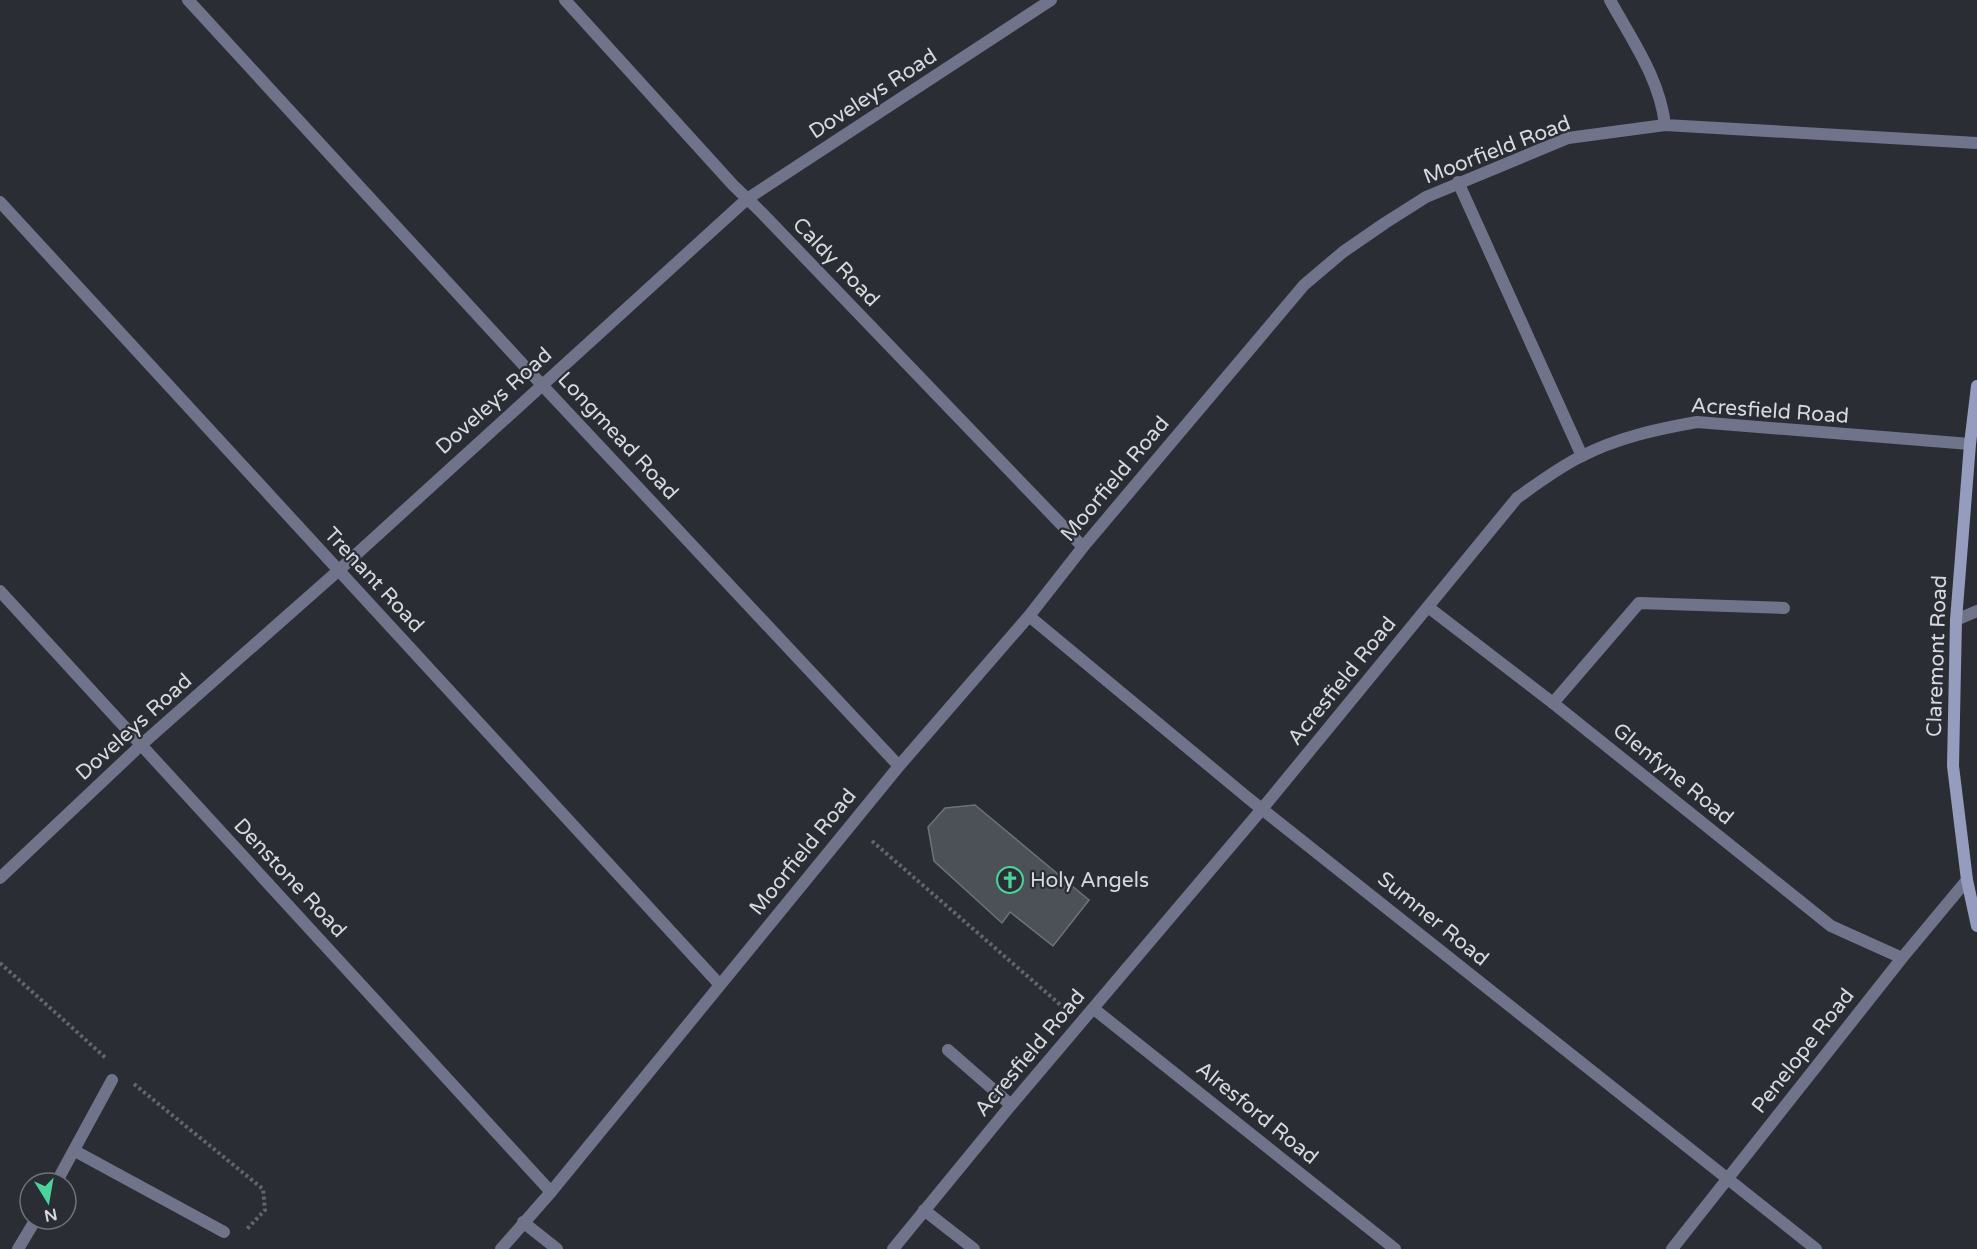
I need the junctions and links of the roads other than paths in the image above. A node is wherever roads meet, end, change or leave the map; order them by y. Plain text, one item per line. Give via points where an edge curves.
1 (188, 0) edge
2 (566, 0) edge
3 (1051, 0) edge
4 (1610, 0) edge
5 (1665, 125) junction
6 (1977, 143) edge
7 (1458, 182) junction
8 (747, 199) junction
9 (0, 202) edge
10 (542, 384) junction
11 (1977, 386) edge
12 (1970, 444) junction
13 (1582, 456) junction
14 (1083, 548) junction
15 (339, 570) junction
16 (0, 591) edge
17 (1428, 607) junction
18 (1784, 608) dead end
19 (1977, 611) edge
20 (1029, 616) junction
21 (1956, 620) junction
22 (1553, 703) junction
23 (141, 745) junction
24 (899, 766) junction
25 (1262, 809) junction
26 (0, 878) edge
27 (1966, 880) junction
28 (1975, 909) edge
29 (1977, 926) edge
30 (1902, 958) junction
31 (720, 984) junction
32 (1094, 1009) junction
33 (948, 1050) dead end
34 (112, 1080) dead end
35 (1011, 1105) junction
36 (75, 1151) junction
37 (63, 1171) edge
38 (1727, 1179) junction
39 (551, 1191) junction
40 (924, 1210) junction
41 (523, 1222) junction
42 (29, 1231) edge
43 (224, 1232) dead end
44 (18, 1249) edge
45 (501, 1249) edge
46 (557, 1249) edge
47 (893, 1249) edge
48 (974, 1249) edge
49 (1395, 1249) edge
50 (1672, 1249) edge
51 (1816, 1249) edge

1 - 10 street, Longmead Road
2 - 8 street, Caldy Road
3 - 8 street, Doveleys Road
4 - 5 street via 1656,83
5 - 6 street, Moorfield Road
5 - 7 street, Moorfield Road via 1568,138
7 - 13 street
7 - 14 street, Moorfield Road via 1385,223 1304,285
8 - 10 street, Doveleys Road
8 - 14 street, Caldy Road
9 - 15 street, Trenant Road
10 - 15 street, Doveleys Road
10 - 24 street, Longmead Road
11 - 12 main road, Claremont Road
12 - 13 street, Acresfield Road via 1696,422 1622,440
12 - 21 main road, Claremont Road
13 - 17 street, Acresfield Road via 1517,498
14 - 20 street, Moorfield Road
15 - 23 street, Doveleys Road
15 - 31 street, Trenant Road
16 - 23 street, Denstone Road
17 - 22 street, Glenfyne Road
17 - 25 street, Acresfield Road
18 - 22 street via 1638,603
19 - 21 street
20 - 24 street, Moorfield Road
20 - 25 street, Sumner Road
21 - 27 main road, Claremont Road via 1953,766
22 - 30 street, Glenfyne Road via 1831,926
23 - 26 street, Doveleys Road
23 - 39 street, Denstone Road
24 - 31 street, Moorfield Road
25 - 32 street, Acresfield Road
25 - 38 street, Sumner Road
27 - 28 main road, Claremont Road
27 - 30 street, Penelope Road
28 - 29 main road, Claremont Road
30 - 38 street, Penelope Road
31 - 39 street, Moorfield Road
32 - 35 street, Acresfield Road
32 - 49 street, Alresford Road
33 - 35 street
34 - 36 street
35 - 40 street, Acresfield Road
36 - 37 street
36 - 43 street
38 - 50 street, Penelope Road
38 - 51 street, Sumner Road
39 - 41 street, Moorfield Road
40 - 47 street, Acresfield Road
40 - 48 street
41 - 45 street, Moorfield Road
41 - 46 street
42 - 44 street

